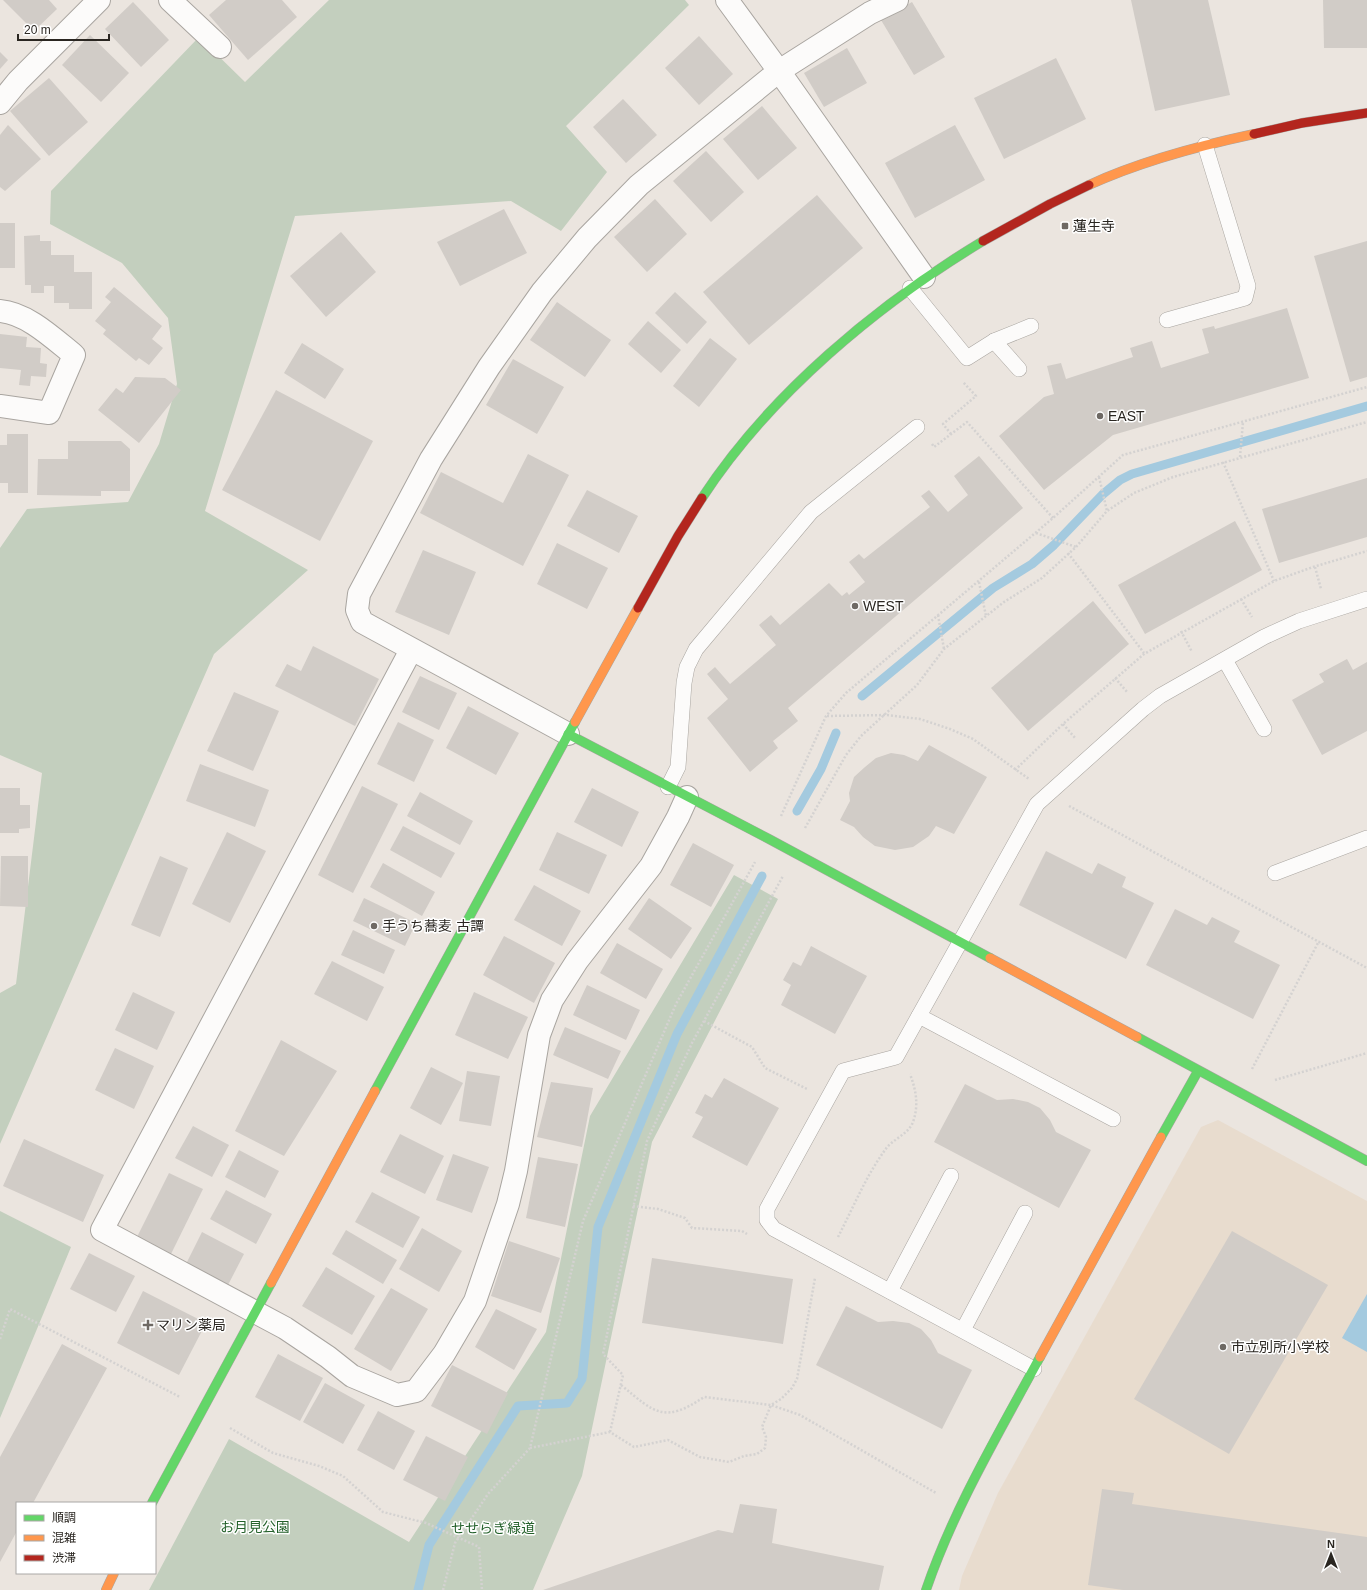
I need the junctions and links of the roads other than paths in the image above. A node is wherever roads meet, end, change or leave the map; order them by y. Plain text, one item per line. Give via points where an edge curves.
1 (99, 0) edge
2 (170, 0) edge
3 (727, 0) edge
4 (897, 0) edge
5 (220, 47) dead end
6 (779, 71) junction
7 (0, 103) edge
8 (1367, 113) edge
9 (1205, 145) junction
10 (917, 283) junction
11 (0, 311) edge
12 (1167, 320) dead end
13 (1031, 326) dead end
14 (994, 341) junction
15 (1019, 369) dead end
16 (0, 406) edge
17 (917, 427) dead end
18 (1367, 599) edge
19 (412, 650) junction
20 (1225, 660) junction
21 (1264, 729) dead end
22 (568, 734) junction
23 (677, 792) junction
24 (1367, 838) edge
25 (1275, 873) dead end
26 (960, 942) junction
27 (919, 1016) junction
28 (1198, 1071) junction
29 (1113, 1118) dead end
30 (1367, 1161) edge
31 (951, 1176) dead end
32 (1025, 1213) dead end
33 (890, 1291) junction
34 (255, 1312) junction
35 (963, 1330) junction
36 (1034, 1369) junction
37 (153, 1502) edge
38 (114, 1574) edge
39 (106, 1590) edge
40 (926, 1590) edge

1 - 7 street via 18,81
2 - 5 street
3 - 6 street
4 - 6 street via 870,13
6 - 10 street
6 - 19 street via 639,185 587,238 542,292 485,374 431,459 359,594 357,610 362,622
8 - 9 street via 1324,119
9 - 10 street via 1108,176 1066,196 1012,223 959,254
9 - 12 lane via 1248,286 1245,298
10 - 14 lane via 967,358
10 - 22 street via 859,328 822,361 738,450 699,502 669,552
11 - 16 street via 30,322 74,355 49,413
13 - 14 lane
14 - 15 lane
17 - 23 lane via 811,512 696,648 687,667 684,683
18 - 20 lane via 1299,621
19 - 22 street
19 - 34 street via 102,1230
20 - 21 lane
20 - 26 lane via 1160,696 1037,804
22 - 23 street
22 - 34 street
23 - 26 street
23 - 34 street via 678,817 651,866 577,961 552,1000 539,1035 508,1204 475,1301 444,1354 416,1391 397,1395 352,1376 285,1328
24 - 25 lane
26 - 27 lane
26 - 28 street
27 - 29 lane
27 - 33 lane via 896,1057 843,1071 767,1209 767,1220 774,1229
28 - 30 street
28 - 36 street
31 - 33 lane
32 - 35 lane
33 - 35 lane
34 - 37 street
35 - 36 lane
36 - 40 street via 958,1511 934,1564
38 - 39 street

